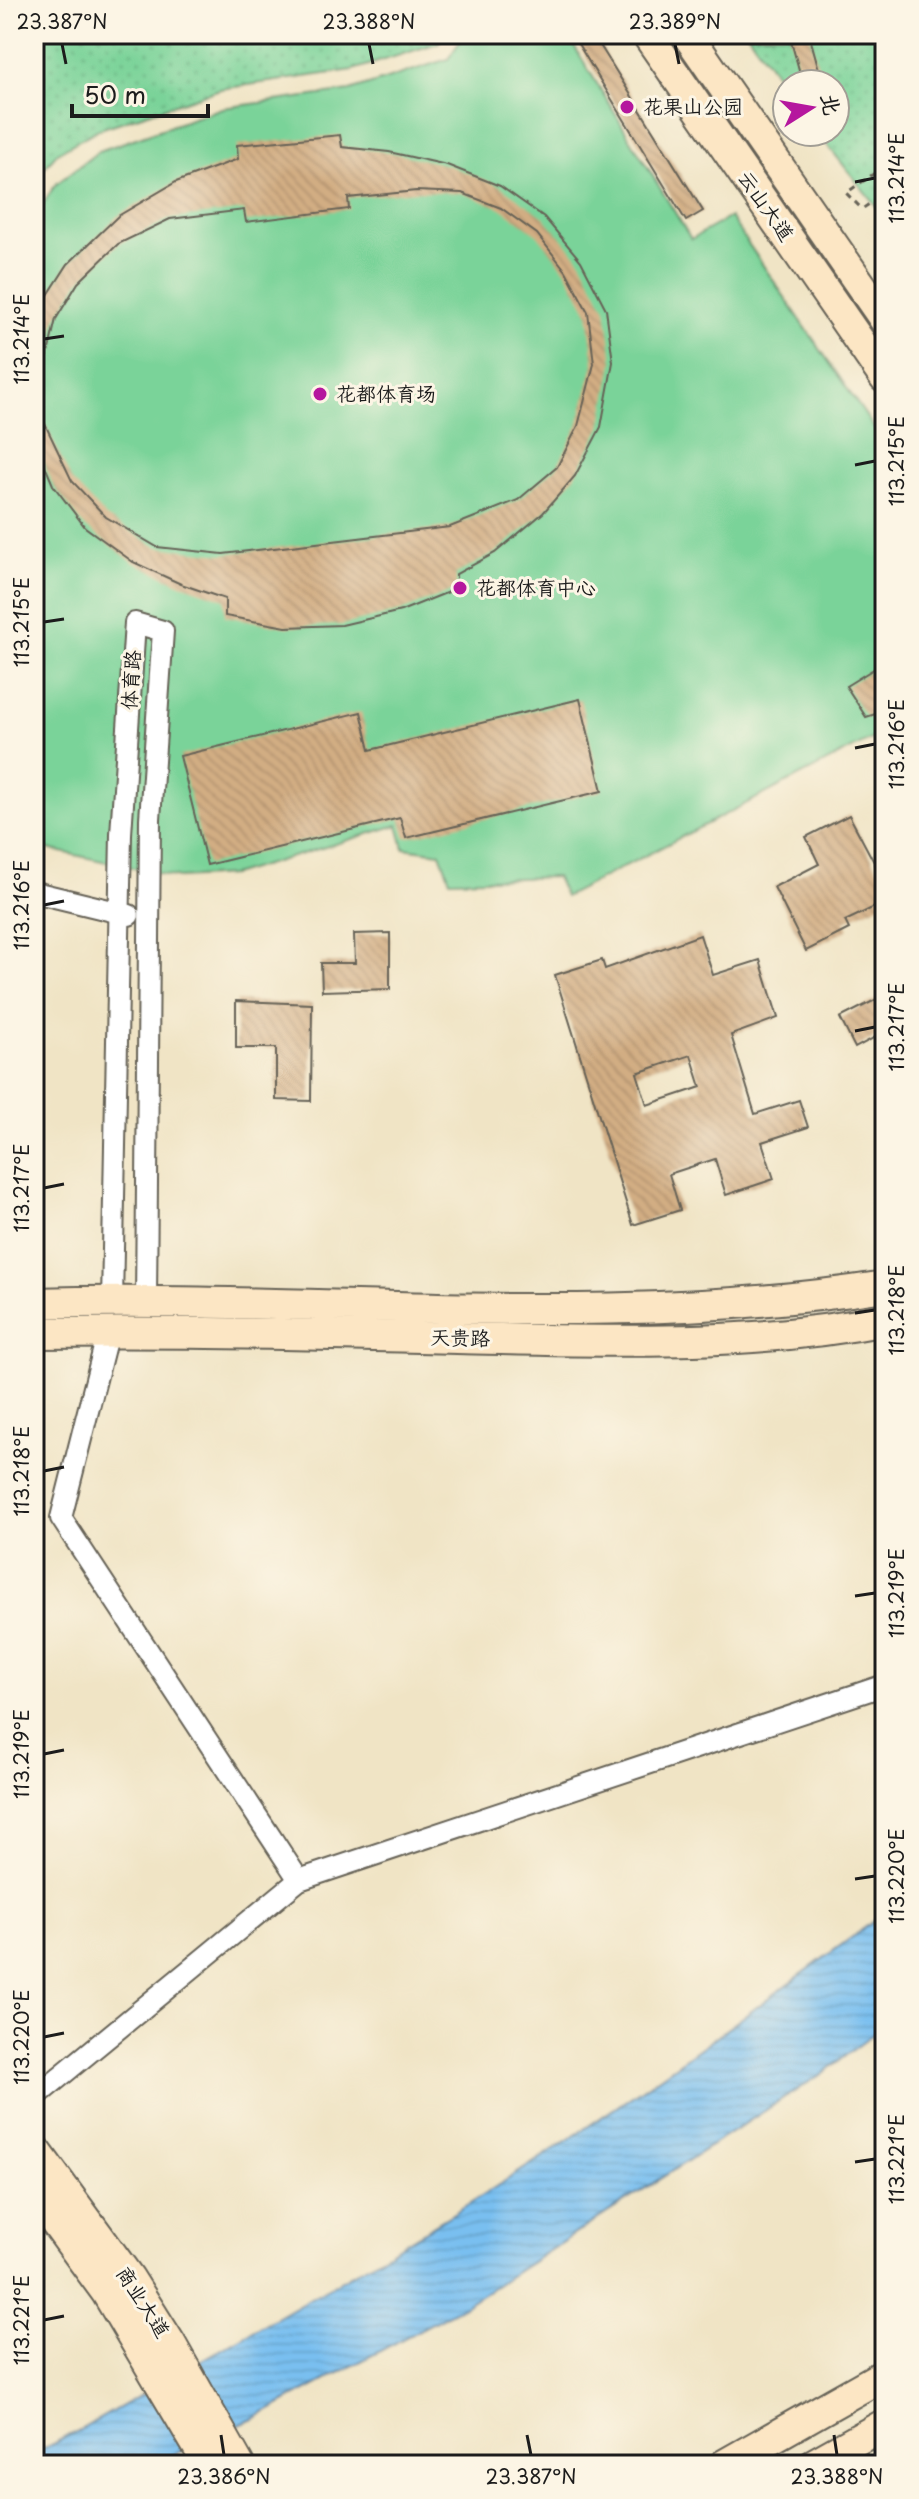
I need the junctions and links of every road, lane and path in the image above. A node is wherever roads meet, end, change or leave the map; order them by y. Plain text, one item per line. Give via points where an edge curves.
1 (647, 34) edge
2 (687, 34) edge
3 (885, 166) edge
4 (885, 193) edge
5 (885, 320) edge
6 (885, 378) edge
7 (34, 892) edge
8 (119, 912) junction
9 (149, 919) junction
10 (885, 1286) edge
11 (38, 1297) edge
12 (112, 1302) junction
13 (146, 1303) junction
14 (885, 1320) edge
15 (108, 1332) junction
16 (34, 1333) edge
17 (885, 1685) edge
18 (299, 1880) junction
19 (34, 2098) edge
20 (34, 2148) edge
21 (34, 2193) edge
22 (160, 2353) junction
23 (885, 2374) edge
24 (885, 2424) edge
25 (212, 2452) edge
26 (239, 2465) edge
27 (724, 2465) edge
28 (812, 2465) edge

1 - 6 main road, 云山大道
2 - 5 main road, 云山大道
3 - 4 path via 846,193 862,209
7 - 8 street
8 - 9 street
8 - 9 street, 体育路 via 135,623 163,631
8 - 12 street, 体育路
9 - 13 street, 体育路
10 - 13 main road, 天贵路 via 783,1300 657,1308
11 - 12 main road, 天贵路
12 - 13 main road, 天贵路
14 - 15 main road, 天贵路 via 789,1334 665,1342
15 - 16 main road, 天贵路
15 - 18 street via 61,1518
17 - 18 street
18 - 19 street
20 - 22 main road, 商业大道 via 129,2278
21 - 22 main road, 商业大道 via 107,2293
22 - 25 main road, 商业大道
23 - 27 main road
24 - 28 main road
25 - 26 main road, 商业大道

